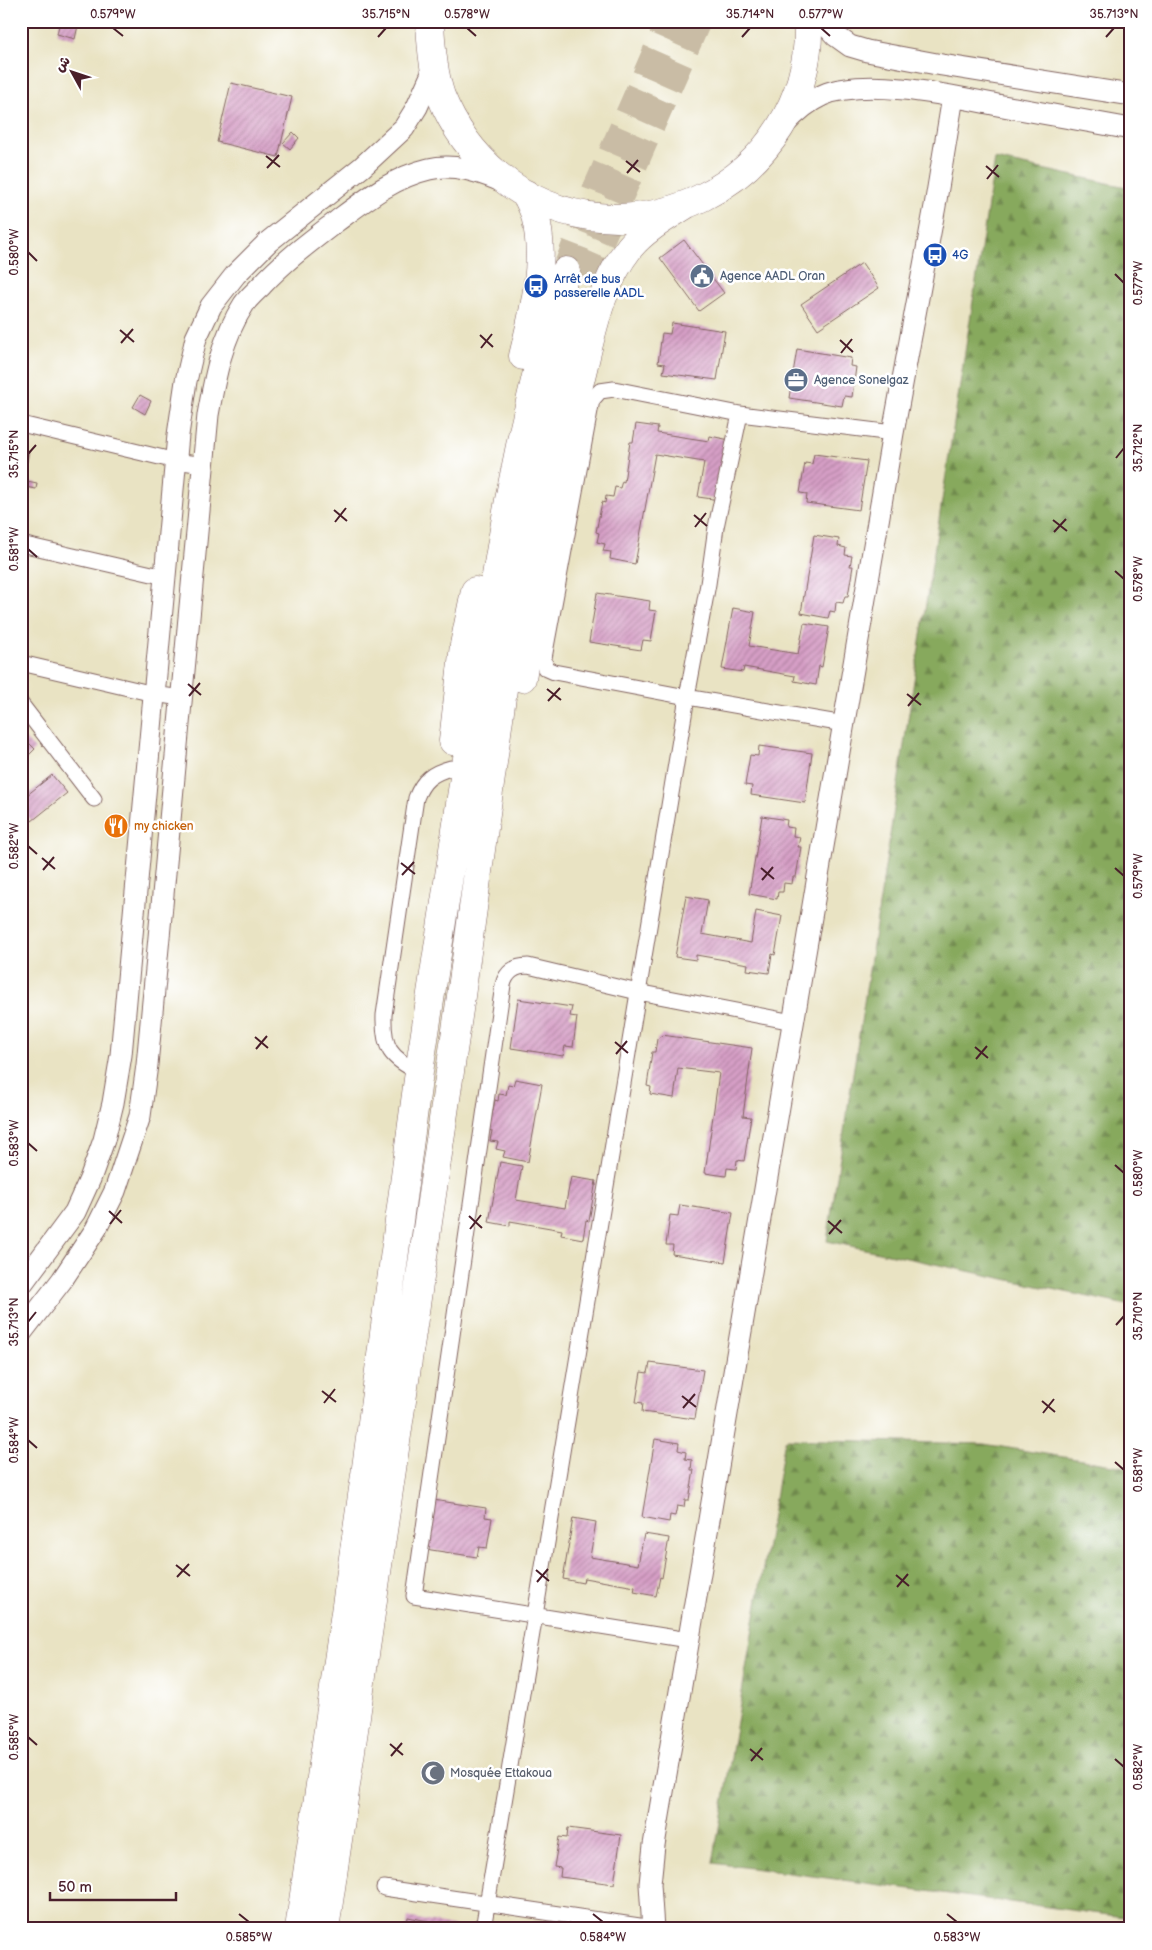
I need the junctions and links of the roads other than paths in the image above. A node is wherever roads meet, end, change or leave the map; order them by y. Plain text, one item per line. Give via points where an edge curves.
1 (808, 21) edge
2 (822, 21) edge
3 (426, 26) edge
4 (434, 69) junction
5 (1131, 95) edge
6 (953, 96) junction
7 (1131, 129) edge
8 (779, 130) junction
9 (518, 189) junction
10 (684, 206) junction
11 (740, 414) junction
12 (21, 424) edge
13 (893, 433) junction
14 (176, 460) junction
15 (203, 465) junction
16 (21, 544) edge
17 (165, 577) junction
18 (29, 665) edge
19 (21, 678) edge
20 (154, 694) junction
21 (182, 698) junction
22 (686, 698) junction
23 (21, 704) edge
24 (844, 724) junction
25 (451, 768) junction
26 (94, 799) dead end
27 (448, 888) junction
28 (638, 992) junction
29 (461, 996) junction
30 (793, 1022) junction
31 (419, 1072) junction
32 (21, 1285) edge
33 (21, 1332) edge
34 (535, 1614) junction
35 (688, 1640) junction
36 (384, 1888) dead end
37 (488, 1902) junction
38 (653, 1928) edge
39 (299, 1929) edge
40 (325, 1929) edge
41 (484, 1929) edge

1 - 8 highway via 804,70 794,101
2 - 5 street via 850,46 867,51
3 - 4 highway
4 - 9 highway via 442,96 469,145 488,166
4 - 14 street via 418,107 404,128 268,242 236,274 211,306 196,338 186,381
6 - 7 street
6 - 8 street via 876,87 852,88 824,94 801,107
6 - 13 street
8 - 10 highway via 738,176 712,194
9 - 10 highway via 550,206 603,218 631,218
9 - 15 street via 474,170 430,169 410,175 368,198 303,247 245,303 227,336 217,366
9 - 25 highway via 535,214 540,266 537,292 509,410 464,645
10 - 29 highway via 660,221 630,248 611,278 594,325 544,550 484,925
11 - 13 street
11 - 22 street
11 - 22 street via 614,389 600,391 592,400 588,419 544,658 545,668
12 - 14 street
13 - 24 street
14 - 15 street
14 - 17 street
15 - 21 street
16 - 17 street
17 - 20 street
18 - 19 street
18 - 20 street
20 - 21 street
20 - 32 street via 121,1055 113,1103 104,1140 75,1212
21 - 33 street via 148,1065 140,1116 115,1191 96,1229 62,1280
22 - 24 street
22 - 28 street
23 - 26 street
24 - 30 street
25 - 27 highway via 446,836
25 - 31 street via 430,776 420,787 416,798 384,1015 383,1033 388,1049 396,1059
27 - 29 highway via 509,500 539,364 574,275 510,638
27 - 31 highway
28 - 30 street
28 - 34 street
28 - 34 street via 523,966 510,972 503,985 414,1596
29 - 40 highway
30 - 35 street
31 - 39 highway via 364,1485
34 - 35 street
34 - 37 street
35 - 38 street via 654,1845 650,1884
36 - 37 street
37 - 38 street
37 - 41 street

